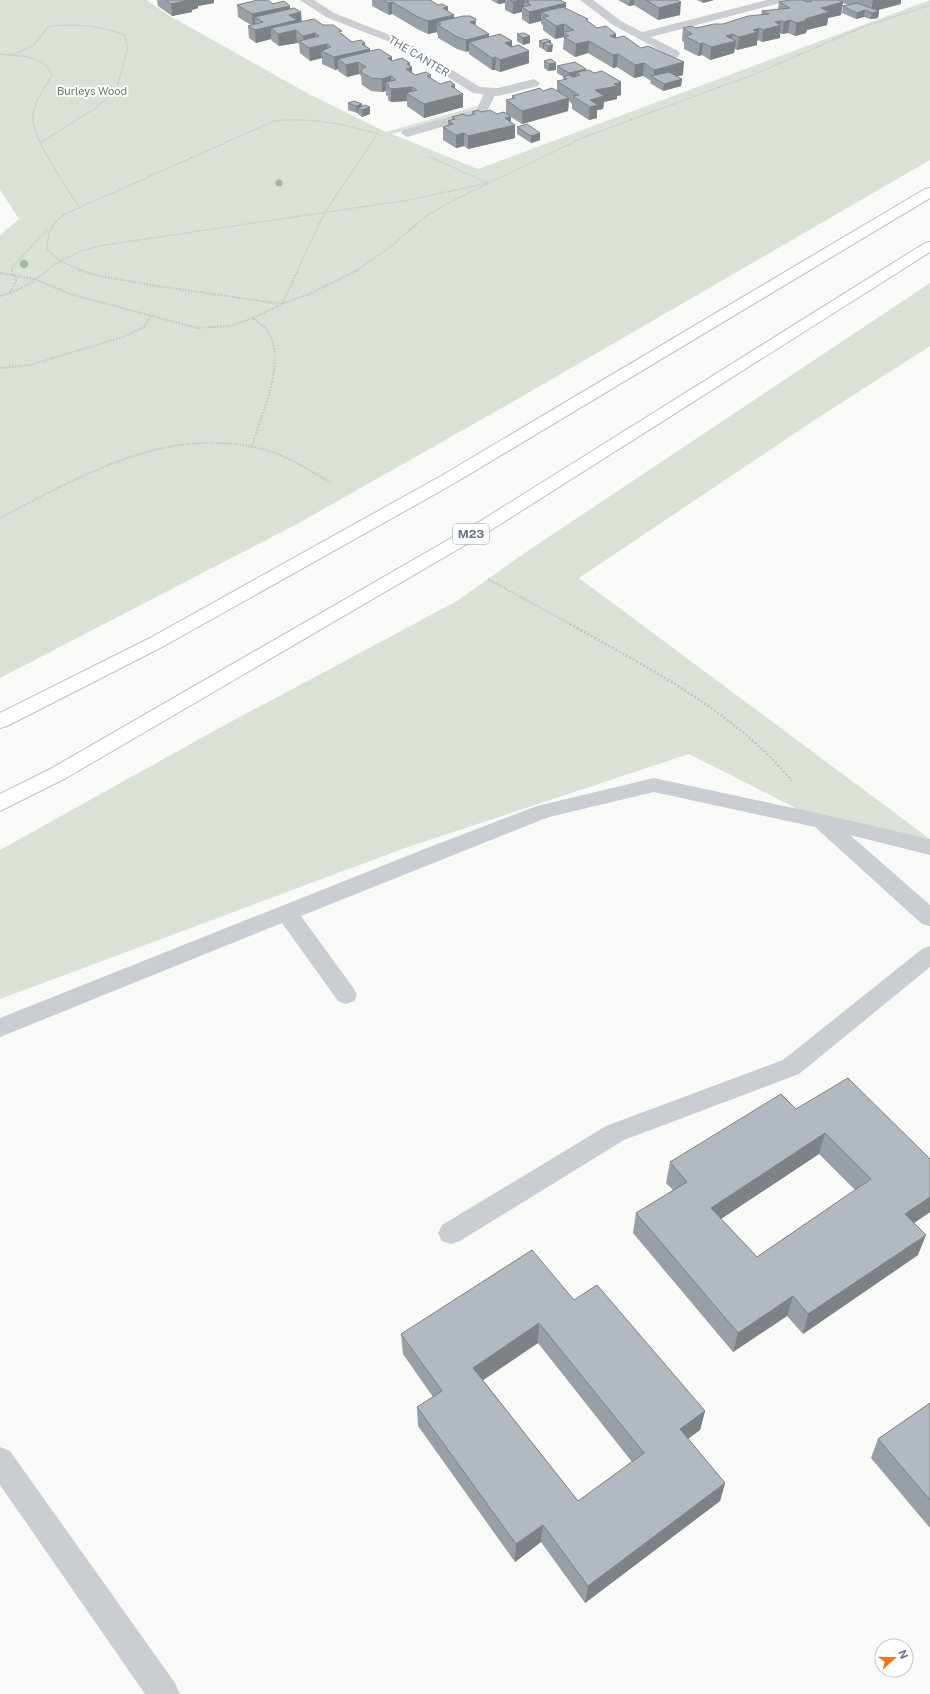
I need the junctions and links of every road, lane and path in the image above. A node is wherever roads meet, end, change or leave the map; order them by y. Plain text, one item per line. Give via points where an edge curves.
1 (306, 0) edge
2 (586, 0) edge
3 (780, 0) edge
4 (930, 5) edge
5 (641, 36) junction
6 (0, 54) edge
7 (674, 54) dead end
8 (13, 55) junction
9 (534, 83) dead end
10 (490, 92) junction
11 (383, 130) dead end
12 (407, 133) dead end
13 (377, 134) junction
14 (384, 137) dead end
15 (40, 143) junction
16 (426, 156) dead end
17 (488, 183) junction
18 (930, 192) edge
19 (79, 208) junction
20 (325, 212) junction
21 (48, 229) junction
22 (930, 246) edge
23 (60, 261) junction
24 (0, 273) edge
25 (12, 274) junction
26 (35, 279) junction
27 (10, 292) junction
28 (0, 296) edge
29 (282, 304) junction
30 (151, 316) junction
31 (253, 318) junction
32 (0, 368) edge
33 (252, 446) junction
34 (331, 484) dead end
35 (0, 518) edge
36 (488, 579) dead end
37 (0, 721) edge
38 (0, 803) edge
39 (821, 821) junction
40 (930, 847) edge
41 (287, 913) junction
42 (930, 918) edge
43 (930, 955) edge
44 (346, 995) dead end
45 (0, 1028) edge
46 (451, 1233) dead end
47 (0, 1461) edge
48 (164, 1694) edge

1 - 10 street, THE CANTER via 330,15 401,43 472,88
2 - 5 street via 617,23
3 - 5 street
4 - 17 path via 863,27 755,74 582,138
5 - 7 street
6 - 8 path
8 - 15 path via 38,59 48,66 52,75 35,106 33,122
8 - 15 path via 34,45 50,26 60,25 110,29 124,35 128,47 116,91 94,109
9 - 10 street, THE CANTER
10 - 12 lane via 482,112
11 - 13 path
13 - 14 path
13 - 19 path via 328,120 303,118 274,121
13 - 20 path
15 - 19 path via 49,154
16 - 17 path
17 - 20 path via 409,200
17 - 29 path via 426,216 390,247 351,275
18 - 37 highway via 447,480 157,642
19 - 21 path via 65,214
20 - 23 path via 105,245 84,250
20 - 29 path
21 - 23 path via 47,249
21 - 25 path via 15,262
22 - 38 highway, M23 via 485,526 66,769
23 - 26 path
23 - 29 path via 78,270 100,276
24 - 25 path
25 - 26 path
25 - 27 path via 17,279
26 - 27 path
26 - 30 path via 70,294
27 - 28 path
29 - 31 path
30 - 31 path via 197,328 230,326
30 - 32 path via 144,327 123,337 30,365
31 - 33 path via 270,334 276,368
33 - 34 path via 273,452
33 - 35 path via 221,442 180,442 143,451 74,481
36 - 39 path via 671,682 728,719 760,746 790,779
39 - 40 lane
39 - 41 lane via 654,785 544,811
39 - 42 lane
41 - 44 lane
41 - 45 lane
43 - 46 lane via 791,1067 614,1133
47 - 48 lane

